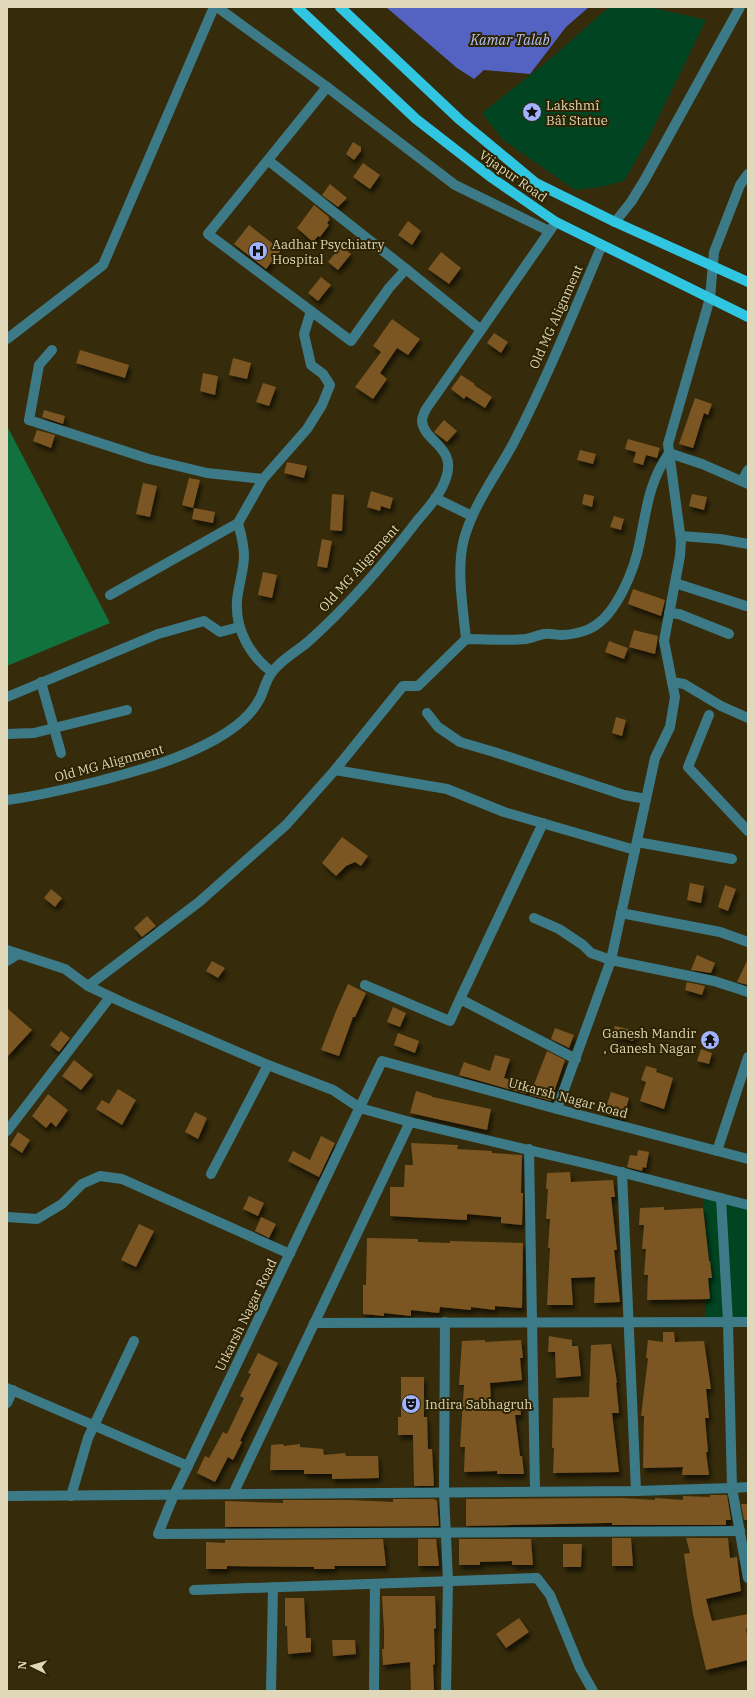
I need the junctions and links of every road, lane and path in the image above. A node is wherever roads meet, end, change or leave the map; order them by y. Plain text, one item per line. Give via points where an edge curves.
1 (215, 7) edge
2 (297, 7) edge
3 (340, 7) edge
4 (740, 7) edge
5 (327, 87) junction
6 (269, 161) junction
7 (748, 174) edge
8 (556, 222) junction
9 (615, 222) junction
10 (549, 232) junction
11 (602, 245) junction
12 (713, 266) junction
13 (406, 269) junction
14 (748, 282) edge
15 (710, 298) junction
16 (311, 311) junction
17 (748, 316) edge
18 (482, 330) junction
19 (7, 339) edge
20 (52, 350) dead end
21 (669, 453) junction
22 (748, 470) edge
23 (263, 479) junction
24 (745, 482) edge
25 (435, 498) junction
26 (472, 516) junction
27 (238, 523) junction
28 (681, 536) junction
29 (748, 544) edge
30 (675, 583) junction
31 (110, 595) dead end
32 (746, 606) dead end
33 (669, 613) junction
34 (239, 627) junction
35 (729, 634) dead end
36 (466, 639) junction
37 (272, 672) junction
38 (41, 682) junction
39 (672, 682) junction
40 (7, 697) edge
41 (127, 710) dead end
42 (427, 713) dead end
43 (709, 715) dead end
44 (748, 718) edge
45 (54, 728) junction
46 (7, 734) edge
47 (61, 753) dead end
48 (335, 770) junction
49 (646, 799) junction
50 (7, 800) edge
51 (543, 823) junction
52 (748, 830) edge
53 (636, 846) junction
54 (732, 859) dead end
55 (621, 913) junction
56 (534, 918) dead end
57 (748, 942) edge
58 (7, 950) edge
59 (18, 954) junction
60 (611, 960) junction
61 (7, 961) edge
62 (365, 985) dead end
63 (88, 986) junction
64 (748, 992) edge
65 (110, 997) junction
66 (460, 999) junction
67 (748, 1056) edge
68 (576, 1059) junction
69 (268, 1065) junction
70 (360, 1108) junction
71 (557, 1109) junction
72 (410, 1122) junction
73 (7, 1131) edge
74 (530, 1149) junction
75 (717, 1150) junction
76 (748, 1159) edge
77 (622, 1172) junction
78 (211, 1174) dead end
79 (721, 1198) junction
80 (748, 1205) edge
81 (8, 1219) edge
82 (290, 1254) junction
83 (445, 1322) junction
84 (532, 1322) junction
85 (628, 1322) junction
86 (728, 1322) junction
87 (748, 1322) edge
88 (314, 1323) junction
89 (134, 1341) dead end
90 (10, 1389) edge
91 (7, 1403) edge
92 (94, 1425) junction
93 (188, 1466) junction
94 (748, 1487) edge
95 (732, 1488) junction
96 (636, 1490) junction
97 (444, 1492) junction
98 (535, 1492) junction
99 (233, 1494) junction
100 (174, 1495) junction
101 (7, 1496) edge
102 (71, 1496) junction
103 (740, 1531) junction
104 (445, 1532) junction
105 (747, 1566) edge
106 (748, 1578) edge
107 (448, 1581) junction
108 (374, 1584) junction
109 (273, 1587) junction
110 (194, 1590) dead end
111 (271, 1691) edge
112 (374, 1691) edge
113 (446, 1691) edge
114 (593, 1691) edge

1 - 5 street
1 - 19 street via 104,265
2 - 8 main road, Vijapur Road via 416,119 492,178
3 - 9 main road, Vijapur Road via 460,120 536,183
4 - 9 street via 644,182
5 - 6 street
5 - 10 street via 455,185
6 - 13 street
6 - 16 street via 208,234
7 - 12 street via 740,185 714,252
8 - 10 street, Old MG Alignment
8 - 11 main road, Vijapur Road
9 - 12 main road, Vijapur Road
10 - 18 street, Old MG Alignment
11 - 15 main road, Vijapur Road
11 - 26 street, Old MG Alignment via 537,394
12 - 14 main road, Vijapur Road
12 - 15 street
13 - 16 street via 351,341
13 - 18 street
15 - 17 main road, Vijapur Road
15 - 21 street via 668,444
16 - 23 street via 304,334 311,365 324,374 330,385 307,430
18 - 25 street, Old MG Alignment via 426,409 422,420 424,430 443,448 448,462 446,478
20 - 23 street via 39,366 28,420 149,460 207,473
21 - 24 street
21 - 28 street
21 - 36 street via 651,489 633,567 609,614 591,628 564,635 545,634 526,639
22 - 24 street
23 - 27 street
25 - 26 street
25 - 37 street, Old MG Alignment via 396,549 354,597 309,642 281,662
26 - 36 street, Old MG Alignment via 460,561
27 - 31 street
27 - 34 street via 244,557 237,601
28 - 29 street
28 - 30 street
30 - 32 street
30 - 33 street
33 - 35 street via 679,614
33 - 39 street via 664,641
34 - 37 street via 251,651 260,663
34 - 38 street via 220,632 204,622 158,634
36 - 48 street via 418,686 403,686
37 - 50 street, Old MG Alignment via 246,718 185,756 68,789
38 - 40 street
38 - 45 street
39 - 44 street via 684,684 721,706
39 - 49 street via 675,698 670,727 655,758
41 - 45 street
42 - 49 street via 438,727 460,742 624,795
43 - 52 street via 688,767
45 - 46 street via 34,734
45 - 47 street
48 - 51 street via 446,789 504,812
48 - 63 street via 286,825 205,897
49 - 53 street
51 - 53 street
51 - 66 street
53 - 54 street
53 - 55 street
55 - 57 street via 720,932
55 - 60 street
56 - 60 street via 559,929 591,953
58 - 59 street
59 - 61 street
59 - 63 street via 65,969
60 - 64 street via 714,981
60 - 68 street
62 - 66 street via 450,1021
63 - 65 street
65 - 69 street
65 - 73 street
66 - 68 street
67 - 75 street
68 - 71 street
69 - 70 street via 333,1090
69 - 78 street
70 - 71 street, Utkarsh Nagar Road via 382,1062
70 - 72 street
70 - 82 street, Utkarsh Nagar Road
71 - 75 street, Utkarsh Nagar Road
72 - 74 street
72 - 88 street
74 - 77 street
74 - 84 street
75 - 76 street, Utkarsh Nagar Road
77 - 79 street
77 - 85 street
79 - 80 street
79 - 86 street
81 - 82 street via 37,1219 62,1204 82,1184 100,1176 122,1179
82 - 93 street, Utkarsh Nagar Road
83 - 84 street
83 - 88 street
83 - 97 street
84 - 85 street
84 - 98 street
85 - 86 street
85 - 96 street
86 - 87 street
86 - 95 street
88 - 99 street
89 - 92 street
90 - 91 street
90 - 92 street
92 - 93 street
92 - 102 street
93 - 100 street, Utkarsh Nagar Road
94 - 95 street
95 - 96 street
95 - 103 street
96 - 98 street
97 - 98 street
97 - 99 street
97 - 104 street
99 - 100 street
100 - 102 street
100 - 104 street, Utkarsh Nagar Road via 158,1534
101 - 102 street
103 - 104 street
103 - 105 street
104 - 107 street
105 - 106 street
107 - 108 street
107 - 113 street
107 - 114 street via 537,1578 550,1595 580,1668
108 - 109 street
108 - 112 street
109 - 110 street
109 - 111 street

